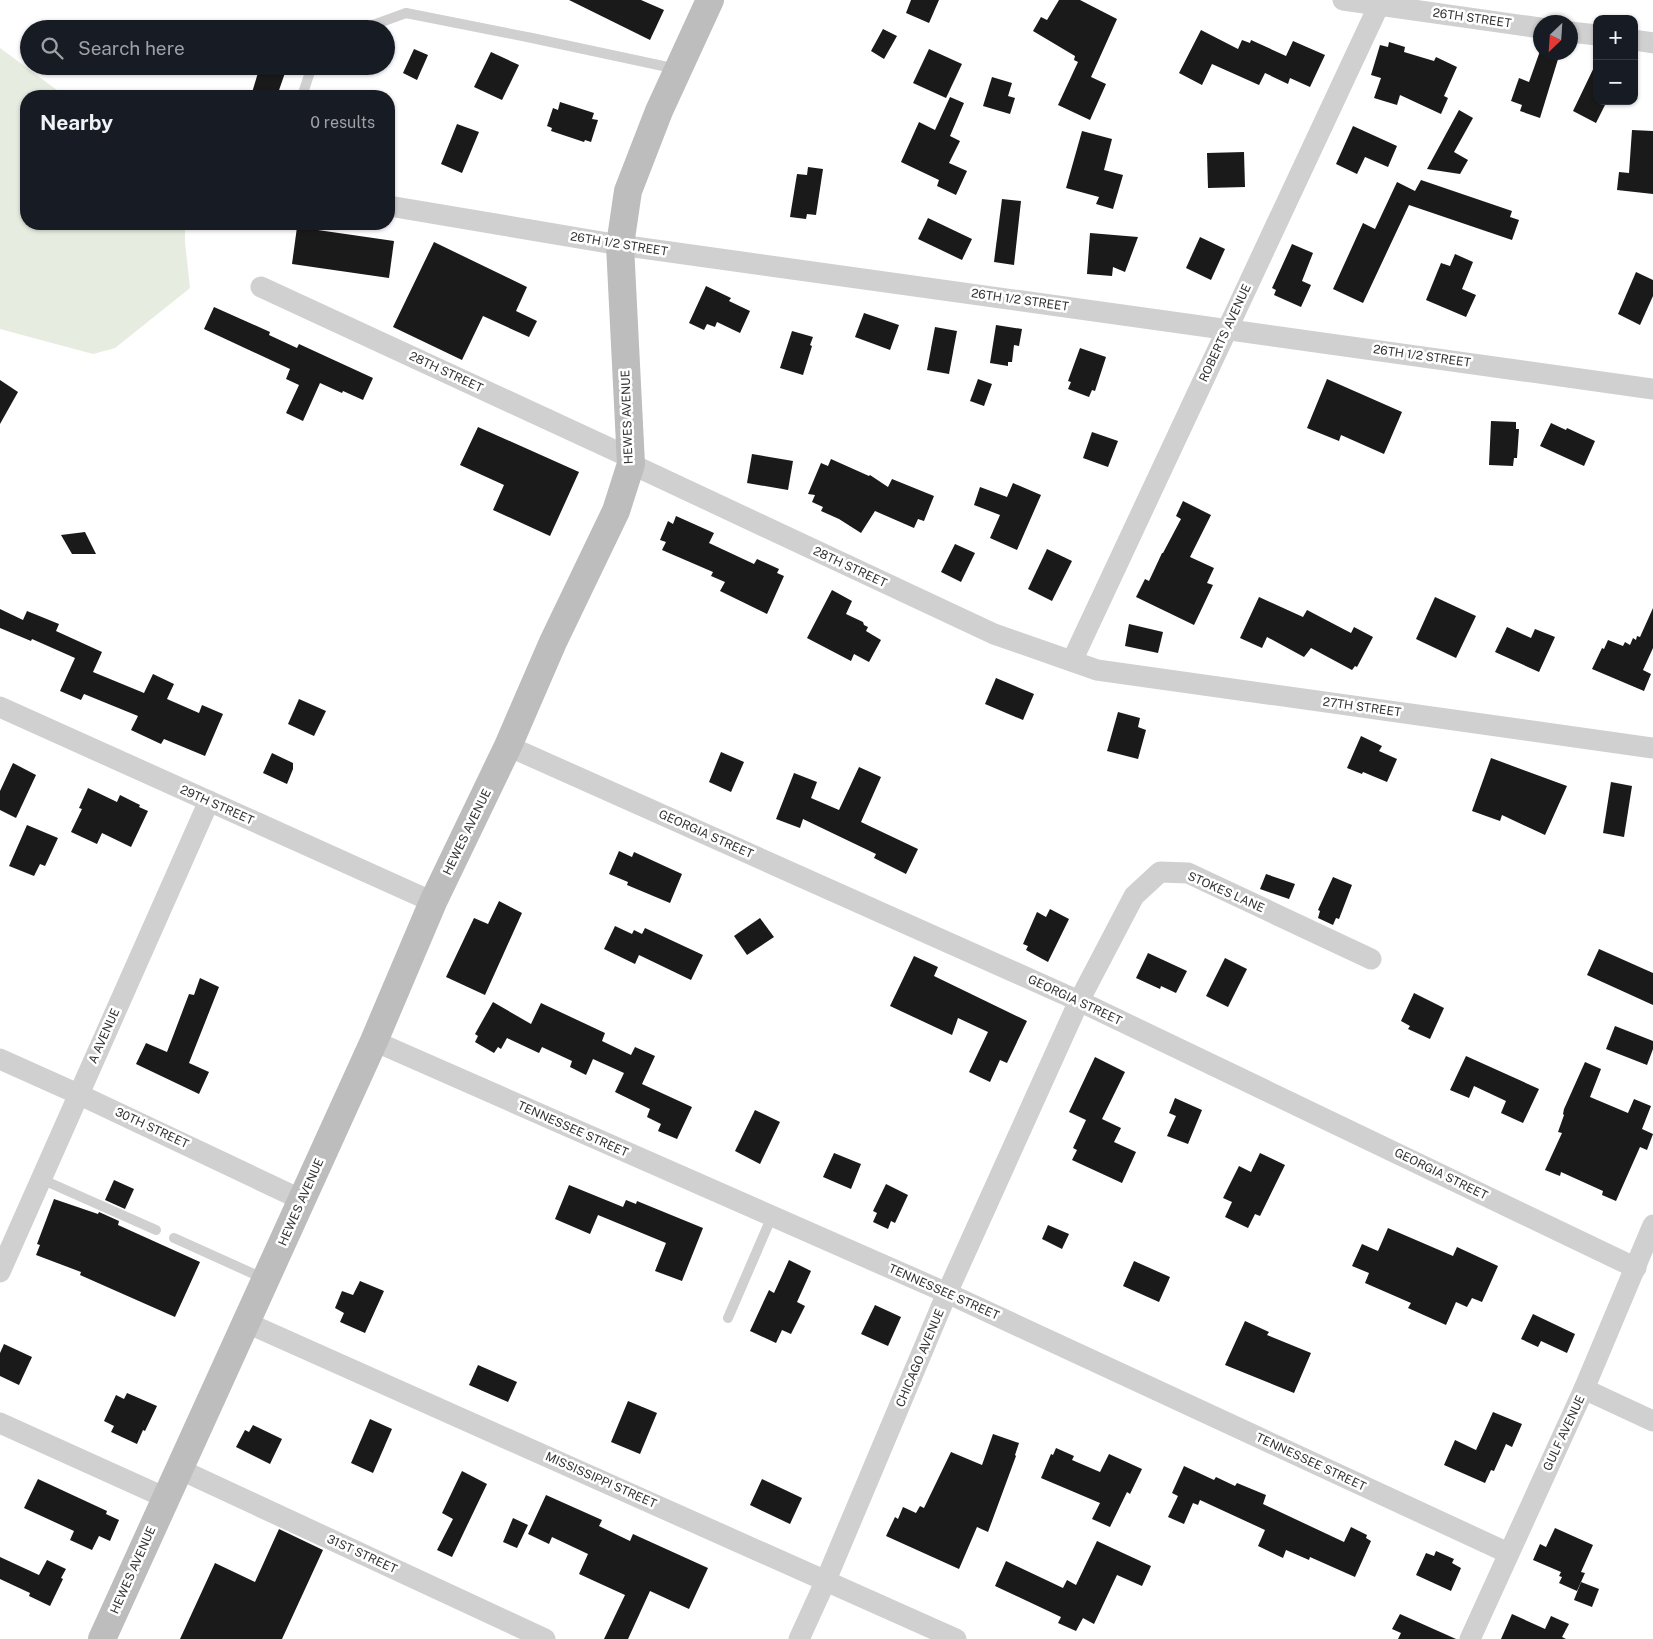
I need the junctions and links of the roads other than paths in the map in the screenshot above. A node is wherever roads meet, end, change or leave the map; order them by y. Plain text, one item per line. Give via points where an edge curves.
1 (710, 0) edge
2 (1343, 0) edge
3 (1379, 5) junction
4 (387, 20) edge
5 (1533, 27) edge
6 (1578, 33) edge
7 (1593, 35) edge
8 (1638, 41) edge
9 (1653, 43) edge
10 (678, 69) junction
11 (309, 75) edge
12 (304, 90) edge
13 (395, 207) edge
14 (620, 245) junction
15 (261, 287) dead end
16 (1227, 328) junction
17 (1653, 389) edge
18 (631, 461) junction
19 (1072, 661) junction
20 (0, 708) edge
21 (508, 746) junction
22 (1653, 748) edge
23 (209, 801) junction
24 (434, 902) junction
25 (1109, 944) joint
26 (1371, 959) dead end
27 (1079, 1001) junction
28 (374, 1041) junction
29 (0, 1059) edge
30 (78, 1094) junction
31 (41, 1179) junction
32 (302, 1200) junction
33 (772, 1216) junction
34 (1653, 1225) edge
35 (156, 1230) dead end
36 (174, 1238) dead end
37 (1636, 1268) junction
38 (0, 1272) edge
39 (266, 1280) junction
40 (947, 1293) junction
41 (728, 1318) dead end
42 (247, 1323) junction
43 (1584, 1389) junction
44 (1653, 1421) edge
45 (0, 1423) edge
46 (179, 1469) junction
47 (166, 1498) junction
48 (1508, 1553) junction
49 (826, 1580) junction
50 (102, 1639) edge
51 (545, 1639) edge
52 (799, 1639) edge
53 (956, 1639) edge
54 (1470, 1639) edge

1 - 10 main road, HEWES AVENUE
2 - 3 street, 26TH STREET
3 - 5 street, 26TH STREET
3 - 16 street, ROBERTS AVENUE
4 - 10 lane via 406,13
6 - 7 street
8 - 9 street
10 - 14 main road, HEWES AVENUE via 628,191
11 - 12 lane
13 - 14 street, 26TH 1/2 STREET
14 - 16 street, 26TH 1/2 STREET
14 - 18 main road, HEWES AVENUE
15 - 18 street, 28TH STREET
16 - 17 street, 26TH 1/2 STREET
16 - 19 street, ROBERTS AVENUE
18 - 19 street, 28TH STREET via 994,634
18 - 21 main road, HEWES AVENUE via 616,511 553,642
19 - 22 street, 27TH STREET via 1097,670
20 - 23 street, 29TH STREET
21 - 24 main road, HEWES AVENUE
21 - 27 street, GEORGIA STREET
23 - 24 street, 29TH STREET
23 - 30 street, A AVENUE
24 - 28 main road, HEWES AVENUE
25 - 26 street, STOKES LANE via 1134,896 1160,872 1188,874
25 - 27 street, CHICAGO AVENUE
27 - 37 street, GEORGIA STREET
27 - 40 street, CHICAGO AVENUE
28 - 32 main road, HEWES AVENUE
28 - 33 street, TENNESSEE STREET
29 - 30 street, 30TH STREET
30 - 31 street, A AVENUE
30 - 32 street, 30TH STREET
31 - 35 lane
31 - 38 street, A AVENUE
32 - 39 main road, HEWES AVENUE
33 - 40 street, TENNESSEE STREET
33 - 41 lane
34 - 37 street, GULF AVENUE
36 - 39 lane
37 - 43 street, GULF AVENUE
39 - 42 main road, HEWES AVENUE
40 - 48 street, TENNESSEE STREET
40 - 49 street, CHICAGO AVENUE
42 - 46 main road, HEWES AVENUE
42 - 49 street, MISSISSIPPI STREET
43 - 44 street
43 - 48 street, GULF AVENUE
45 - 47 street
46 - 47 main road, HEWES AVENUE
46 - 51 street, 31ST STREET
47 - 50 main road, HEWES AVENUE
48 - 54 street, GULF AVENUE
49 - 52 street, CHICAGO AVENUE
49 - 53 street, MISSISSIPPI STREET

